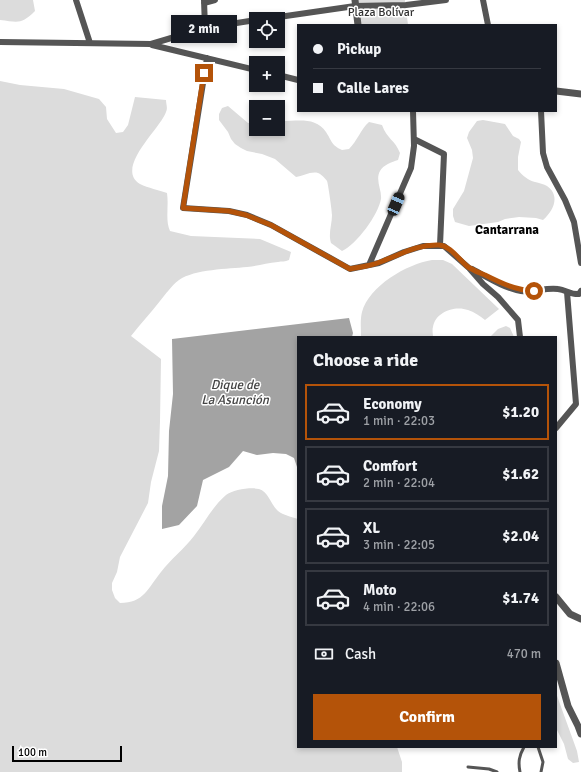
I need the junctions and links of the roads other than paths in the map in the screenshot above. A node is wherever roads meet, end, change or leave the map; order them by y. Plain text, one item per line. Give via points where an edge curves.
1 (76, 0) edge
2 (214, 0) edge
3 (446, 0) edge
4 (483, 0) edge
5 (204, 2) edge
6 (355, 3) edge
7 (285, 15) edge
8 (249, 21) edge
9 (358, 24) edge
10 (488, 24) edge
11 (205, 28) junction
12 (0, 42) edge
13 (90, 43) junction
14 (151, 44) junction
15 (207, 58) junction
16 (249, 68) edge
17 (285, 77) edge
18 (297, 80) edge
19 (557, 91) edge
20 (581, 94) edge
21 (414, 112) edge
22 (541, 112) edge
23 (414, 139) junction
24 (440, 245) junction
25 (581, 263) edge
26 (369, 265) junction
27 (469, 268) junction
28 (567, 292) junction
29 (580, 294) edge
30 (520, 336) edge
31 (557, 427) edge
32 (557, 598) edge
33 (581, 618) edge
34 (557, 667) edge
35 (581, 734) edge
36 (524, 748) edge
37 (538, 748) edge
38 (468, 767) dead end
39 (497, 772) edge
40 (520, 772) edge
41 (541, 772) edge

1 - 13 street
2 - 5 street
3 - 6 street via 406,5
4 - 10 street
5 - 11 street
6 - 7 street
6 - 9 street
8 - 11 street
11 - 14 street
12 - 13 street
13 - 14 street
14 - 15 street
15 - 16 street
15 - 26 street via 183,208 229,211 246,215 271,225 350,269
17 - 18 street
19 - 20 street
21 - 23 street
22 - 25 street via 543,152 547,167 574,222
23 - 24 street via 444,154
23 - 26 street via 412,168
24 - 26 street via 423,246
24 - 27 street via 455,254
27 - 28 street via 520,291 558,289
27 - 30 street via 518,320
28 - 29 street
28 - 31 street via 576,404
32 - 33 street via 570,614
34 - 35 street via 568,706
36 - 40 lane via 518,764
37 - 41 lane via 543,762
38 - 39 lane

